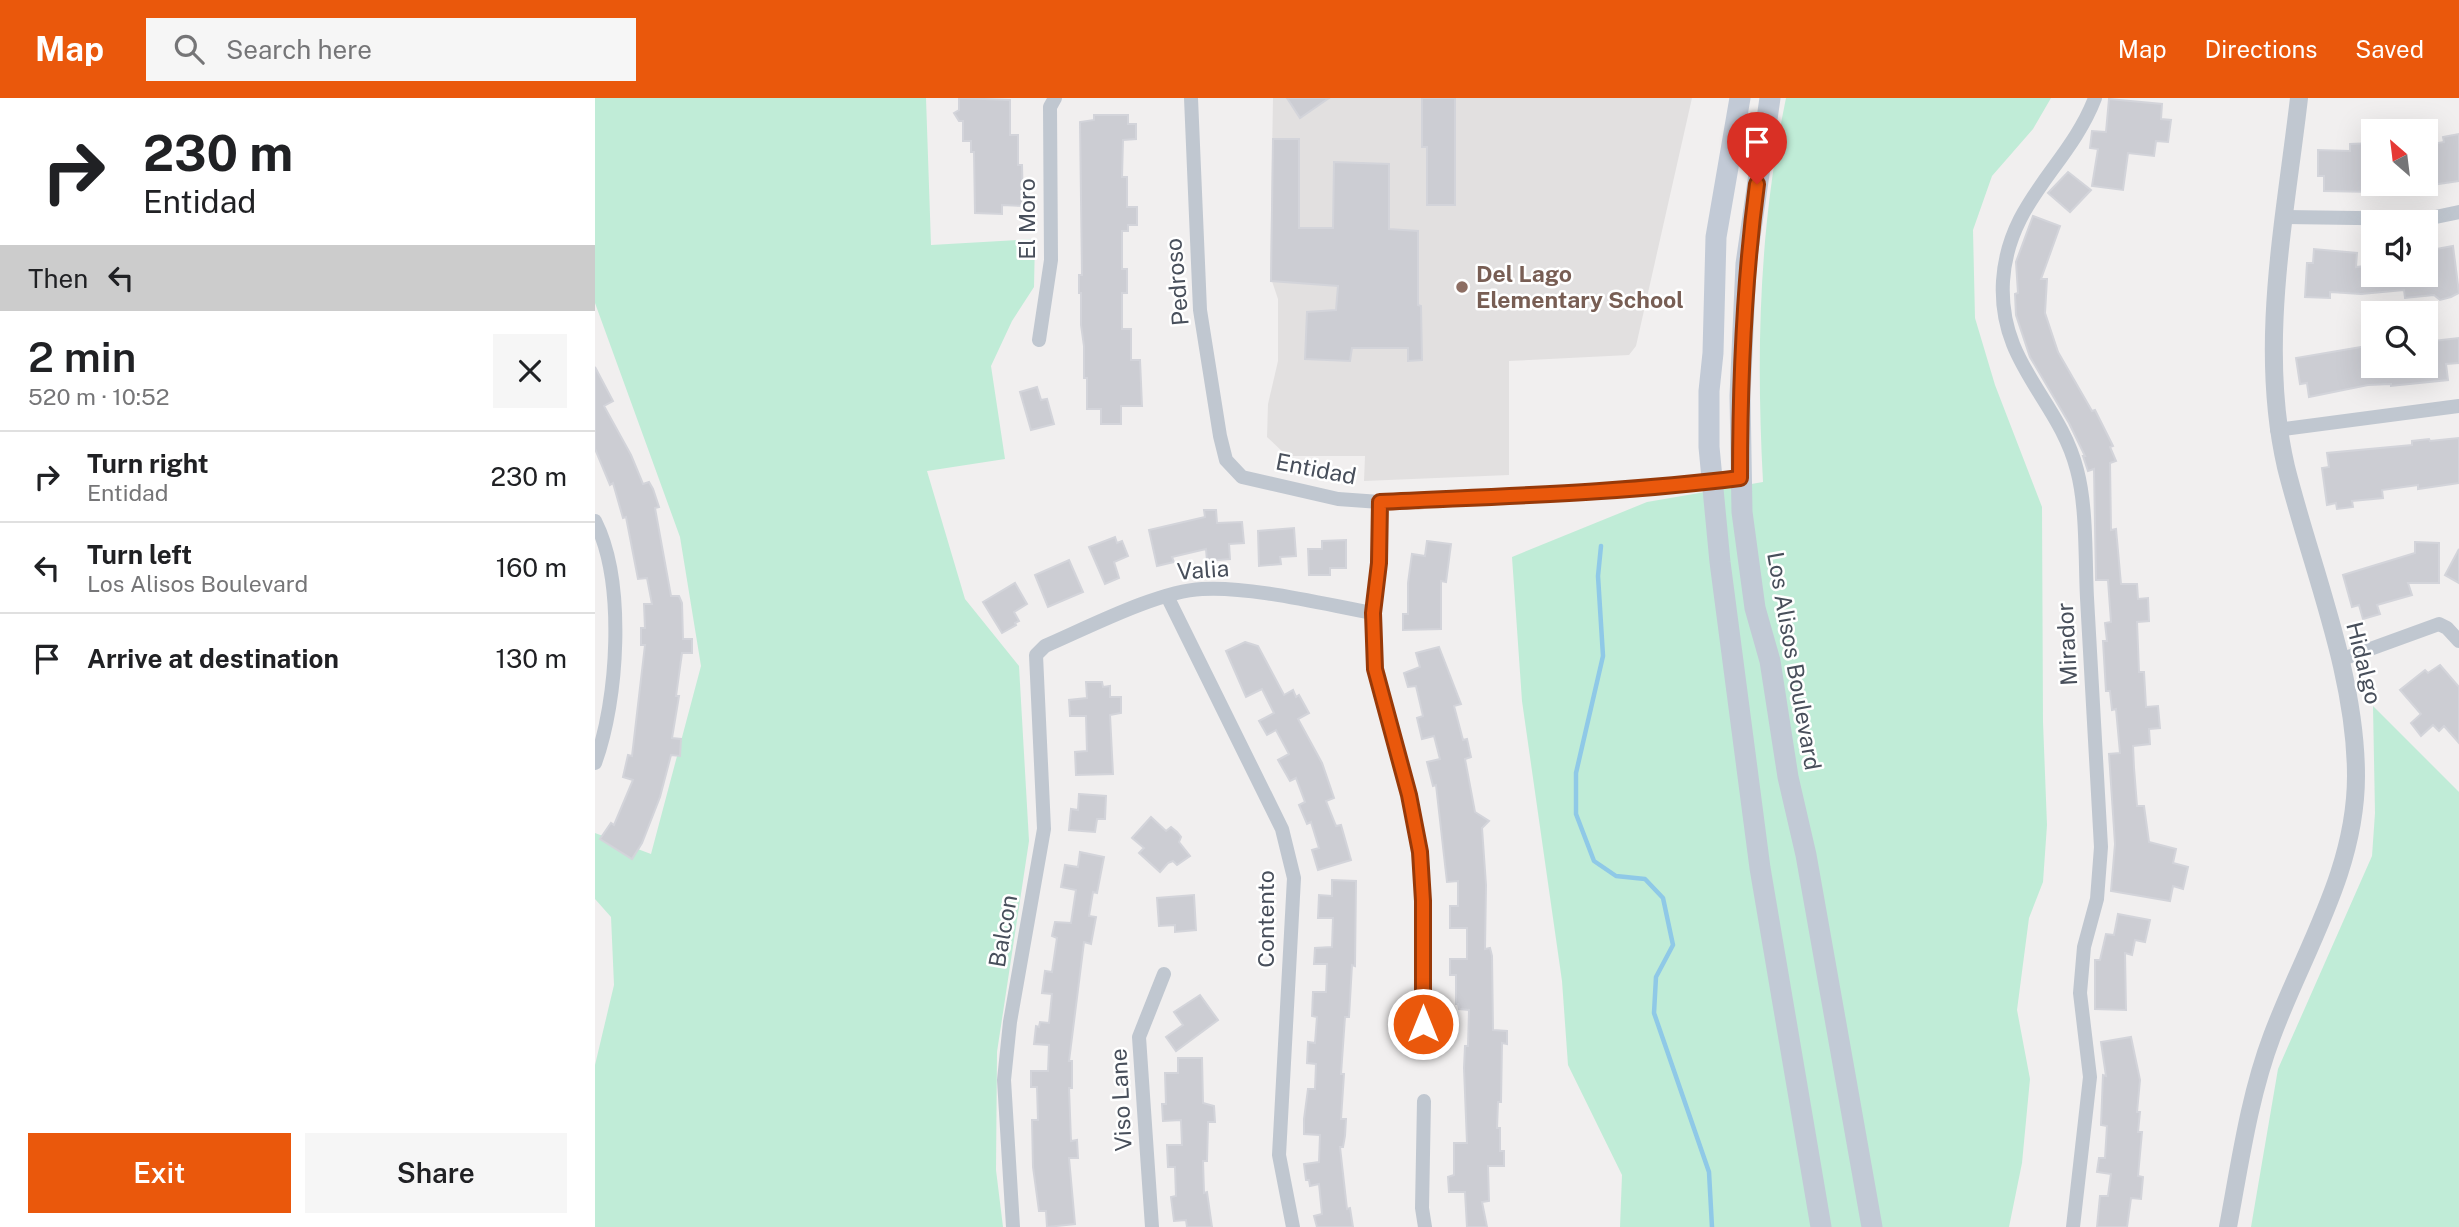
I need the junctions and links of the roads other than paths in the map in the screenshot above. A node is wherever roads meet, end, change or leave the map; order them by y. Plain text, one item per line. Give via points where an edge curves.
1 (1055, 98) edge
2 (1191, 98) edge
3 (1740, 98) edge
4 (1770, 98) edge
5 (2095, 98) edge
6 (2299, 98) edge
7 (2459, 212) edge
8 (2285, 217) junction
9 (1039, 340) dead end
10 (2459, 406) edge
11 (2277, 430) junction
12 (1226, 460) joint
13 (1740, 478) junction
14 (1712, 482) junction
15 (1380, 502) junction
16 (595, 522) edge
17 (1167, 596) junction
18 (1373, 613) junction
19 (2459, 641) edge
20 (1045, 646) joint
21 (2340, 660) junction
22 (595, 763) edge
23 (1164, 975) dead end
24 (1423, 1048) dead end
25 (1424, 1101) dead end
26 (1013, 1227) edge
27 (1152, 1227) edge
28 (1293, 1227) edge
29 (1425, 1227) edge
30 (1821, 1227) edge
31 (1872, 1227) edge
32 (2073, 1227) edge
33 (2228, 1227) edge

1 - 9 street, El Moro via 1050,107 1051,260
2 - 12 street, Pedroso via 1201,310
3 - 14 main road via 1716,237 1709,391
4 - 13 main road, Los Alisos Boulevard via 1746,264
5 - 32 street, Mirador via 2077,137 2021,214 2003,280 2011,342 2062,432 2077,471 2084,529 2101,847 2098,900 2084,947 2080,993 2090,1077
6 - 8 street, Hidalgo
7 - 8 street via 2426,219
8 - 11 street, Hidalgo via 2274,327 2272,383
10 - 11 street
11 - 21 street, Hidalgo
12 - 15 street, Entidad via 1242,477 1338,499
13 - 14 street, Entidad
13 - 31 main road, Los Alisos Boulevard via 1755,608 1770,661
14 - 15 street, Entidad
14 - 30 main road via 1760,868
15 - 18 street
16 - 22 street via 613,594 615,664 605,736
17 - 18 street, Valia via 1201,589 1240,590
17 - 20 street, Valia
17 - 28 street, Contento via 1282,829 1294,878 1279,1155
18 - 24 street via 1375,669 1420,852
19 - 21 street via 2439,624
20 - 26 street, Balcon via 1036,655 1044,829 1004,1080
21 - 33 street, Hidalgo via 2349,692 2356,778 2344,862 2259,1076
23 - 27 street, Viso Lane via 1139,1037
25 - 29 street

